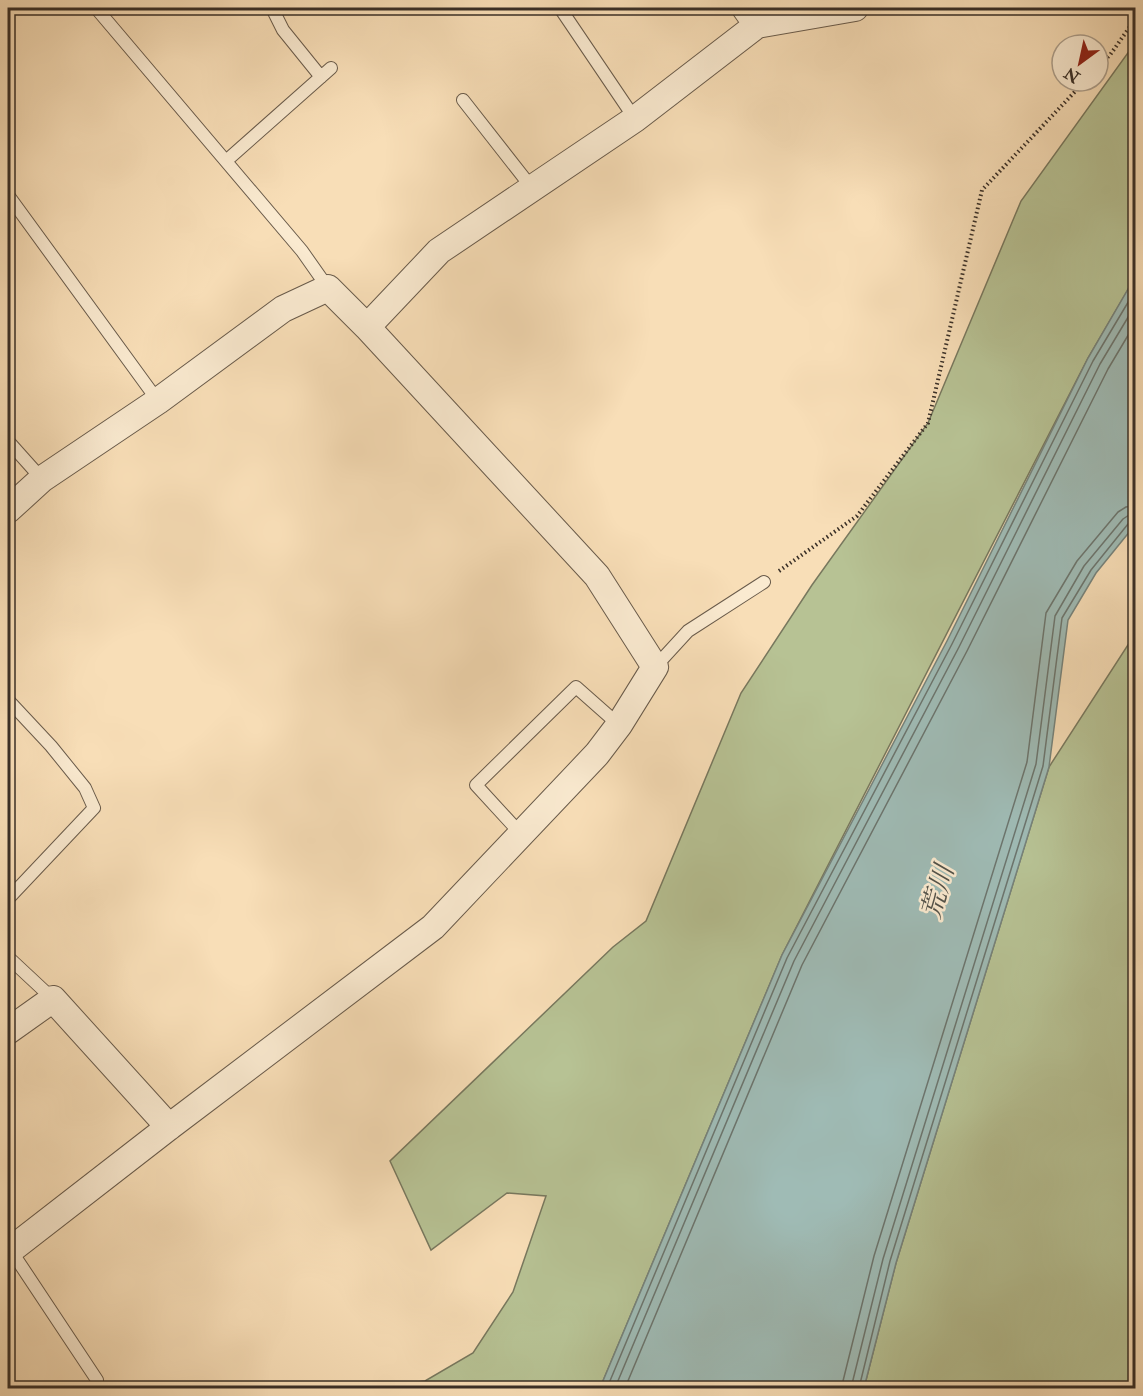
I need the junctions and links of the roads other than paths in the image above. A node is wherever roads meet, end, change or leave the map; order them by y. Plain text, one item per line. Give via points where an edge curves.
1 (96, 8) edge
2 (272, 8) edge
3 (560, 8) edge
4 (855, 8) edge
5 (751, 16) edge
6 (331, 68) dead end
7 (321, 77) junction
8 (463, 100) dead end
9 (635, 119) junction
10 (226, 161) junction
11 (532, 188) junction
12 (8, 195) edge
13 (328, 288) junction
14 (368, 327) junction
15 (158, 401) junction
16 (8, 441) edge
17 (42, 479) junction
18 (8, 510) edge
19 (764, 582) road end
20 (655, 667) junction
21 (8, 700) edge
22 (619, 725) junction
23 (521, 834) junction
24 (8, 899) edge
25 (8, 957) edge
26 (53, 999) junction
27 (8, 1031) edge
28 (169, 1127) junction
29 (9, 1251) edge
30 (98, 1380) dead end

1 - 10 lane
2 - 7 lane via 283,30
3 - 9 lane
4 - 5 street
5 - 9 street
6 - 7 lane
7 - 10 lane
8 - 11 lane
9 - 11 street
10 - 13 lane
11 - 14 street via 439,251
12 - 15 lane
13 - 14 street
13 - 15 street via 284,309
14 - 20 street via 597,576
15 - 17 street
16 - 17 lane
17 - 18 street
19 - 20 lane via 688,631
20 - 22 street
21 - 24 lane via 85,788 94,808
22 - 23 street via 597,754
22 - 23 lane via 576,687 476,785
23 - 28 street via 432,927
25 - 26 lane
26 - 27 street
26 - 28 street
28 - 29 street
29 - 30 lane

